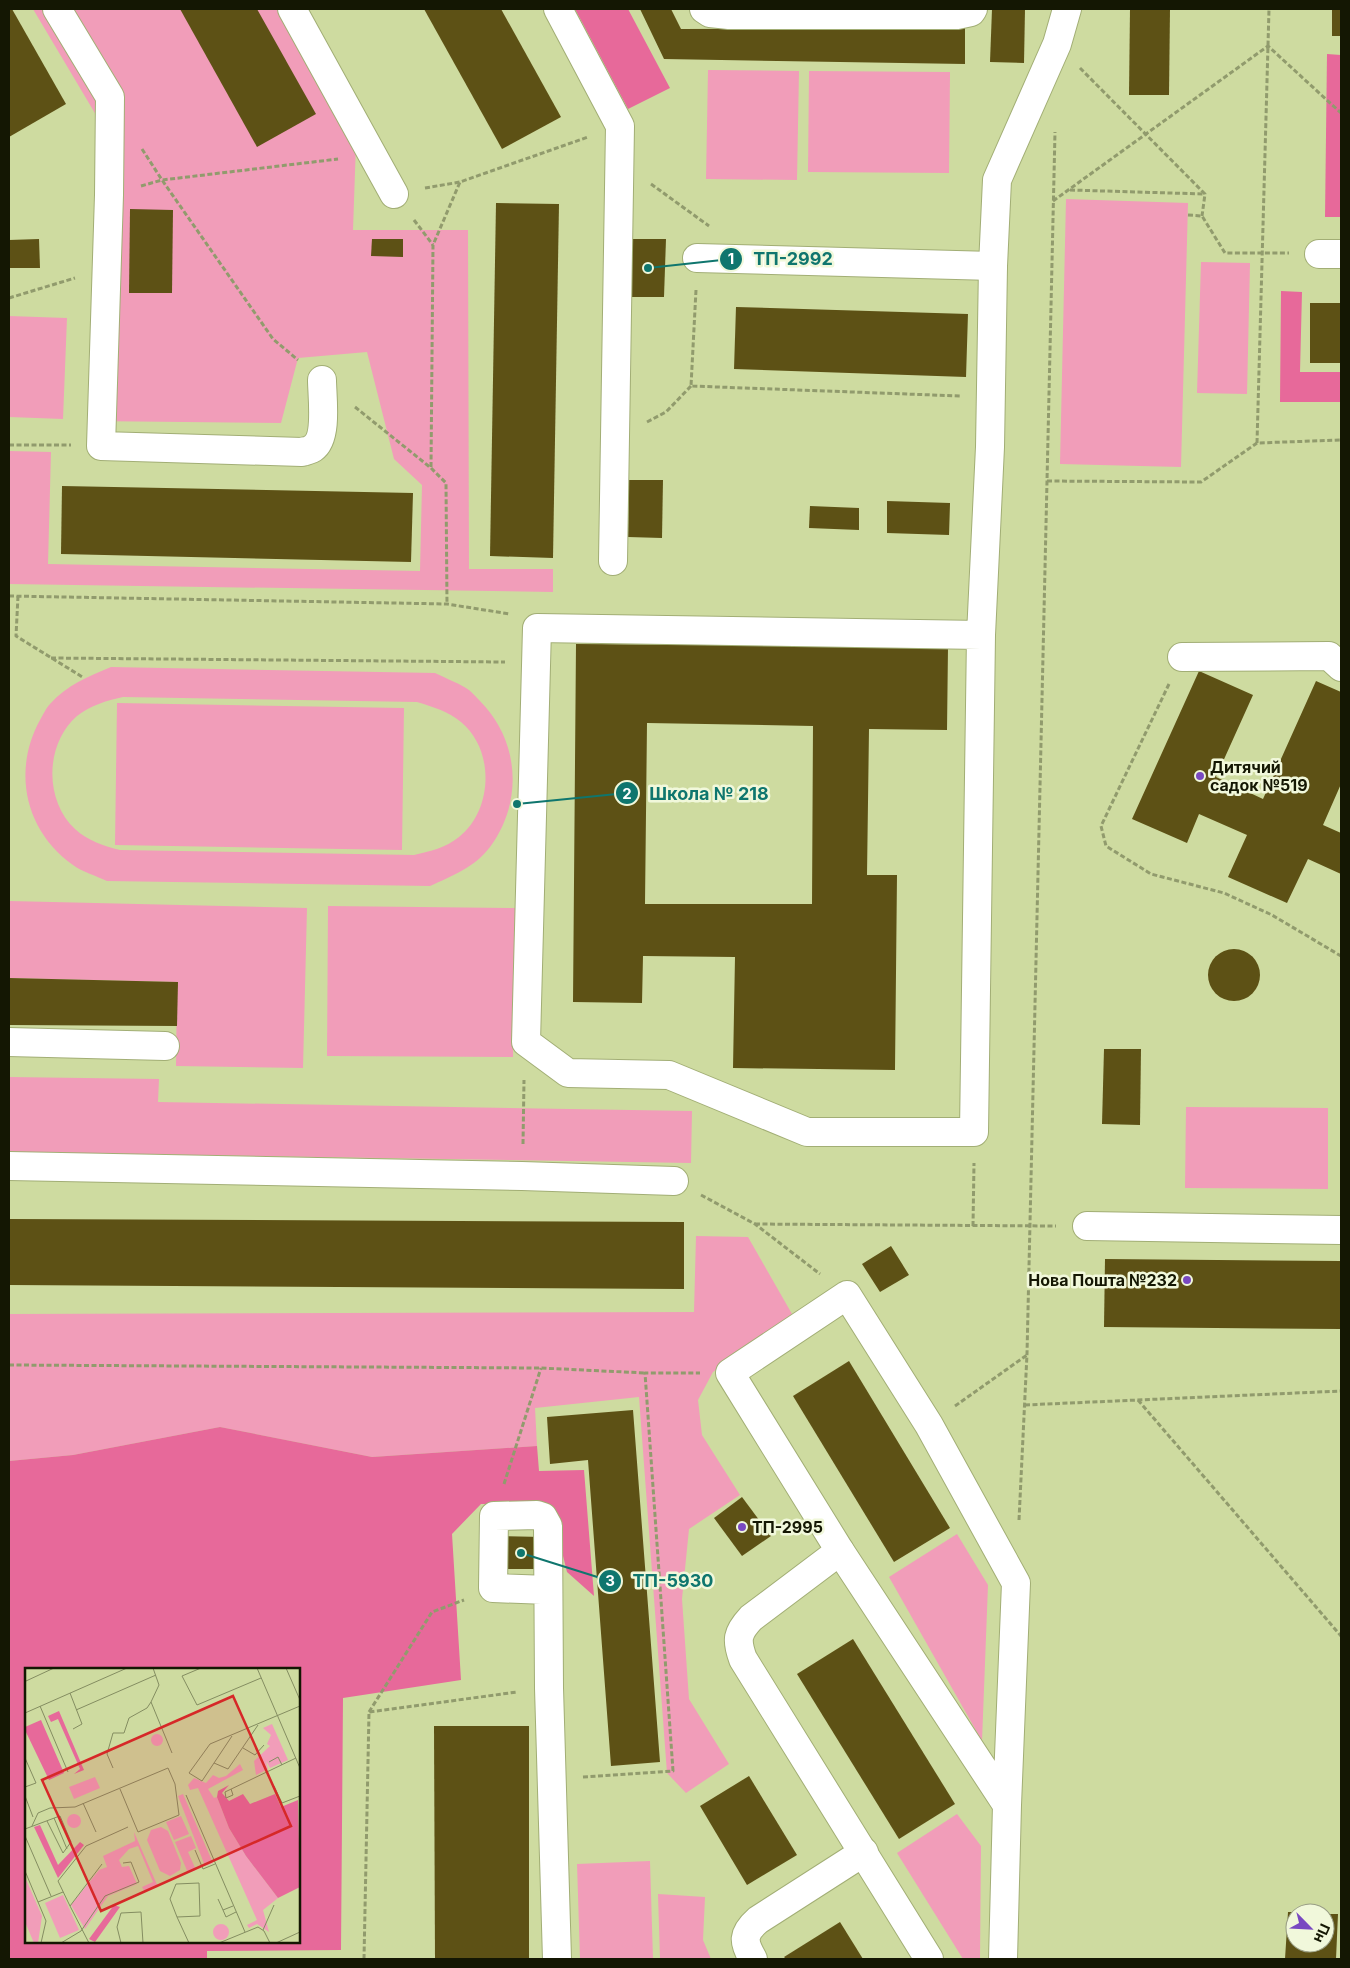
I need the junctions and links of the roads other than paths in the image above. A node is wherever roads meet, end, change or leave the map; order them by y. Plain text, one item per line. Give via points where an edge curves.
1 (57, 9) edge
2 (292, 9) edge
3 (558, 9) edge
4 (704, 9) edge
5 (973, 9) edge
6 (1068, 9) edge
7 (394, 194) dead end
8 (697, 258) road end
9 (993, 266) junction
10 (322, 380) road end
11 (612, 562) dead end
12 (981, 635) junction
13 (1182, 657) road end
14 (1341, 667) edge
15 (9, 1042) edge
16 (164, 1046) dead end
17 (9, 1166) edge
18 (674, 1181) road end
19 (1087, 1226) road end
20 (1341, 1230) edge
21 (840, 1551) junction
22 (548, 1590) junction
23 (1006, 1805) junction
24 (864, 1852) junction
25 (557, 1959) edge
26 (753, 1959) edge
27 (930, 1959) edge
28 (1003, 1959) edge

1 - 10 lane via 110,97 101,446 302,452 314,448 321,439
2 - 7 lane
3 - 11 lane via 620,126
4 - 5 lane via 729,15 958,15
6 - 9 lane via 1057,44 997,180
8 - 9 lane
9 - 12 lane
12 - 12 lane via 537,628 526,1042 568,1073 669,1075 807,1132 974,1132
13 - 14 lane via 1329,656
15 - 16 lane
17 - 18 lane
19 - 20 lane
21 - 23 lane
21 - 23 lane via 730,1373 847,1295 928,1425 1016,1583
21 - 24 lane via 751,1618 741,1628 738,1644 743,1659
22 - 22 lane via 546,1521 538,1516 494,1516 493,1588
22 - 25 lane
23 - 28 lane
24 - 26 lane via 748,1928 745,1940
24 - 27 lane

